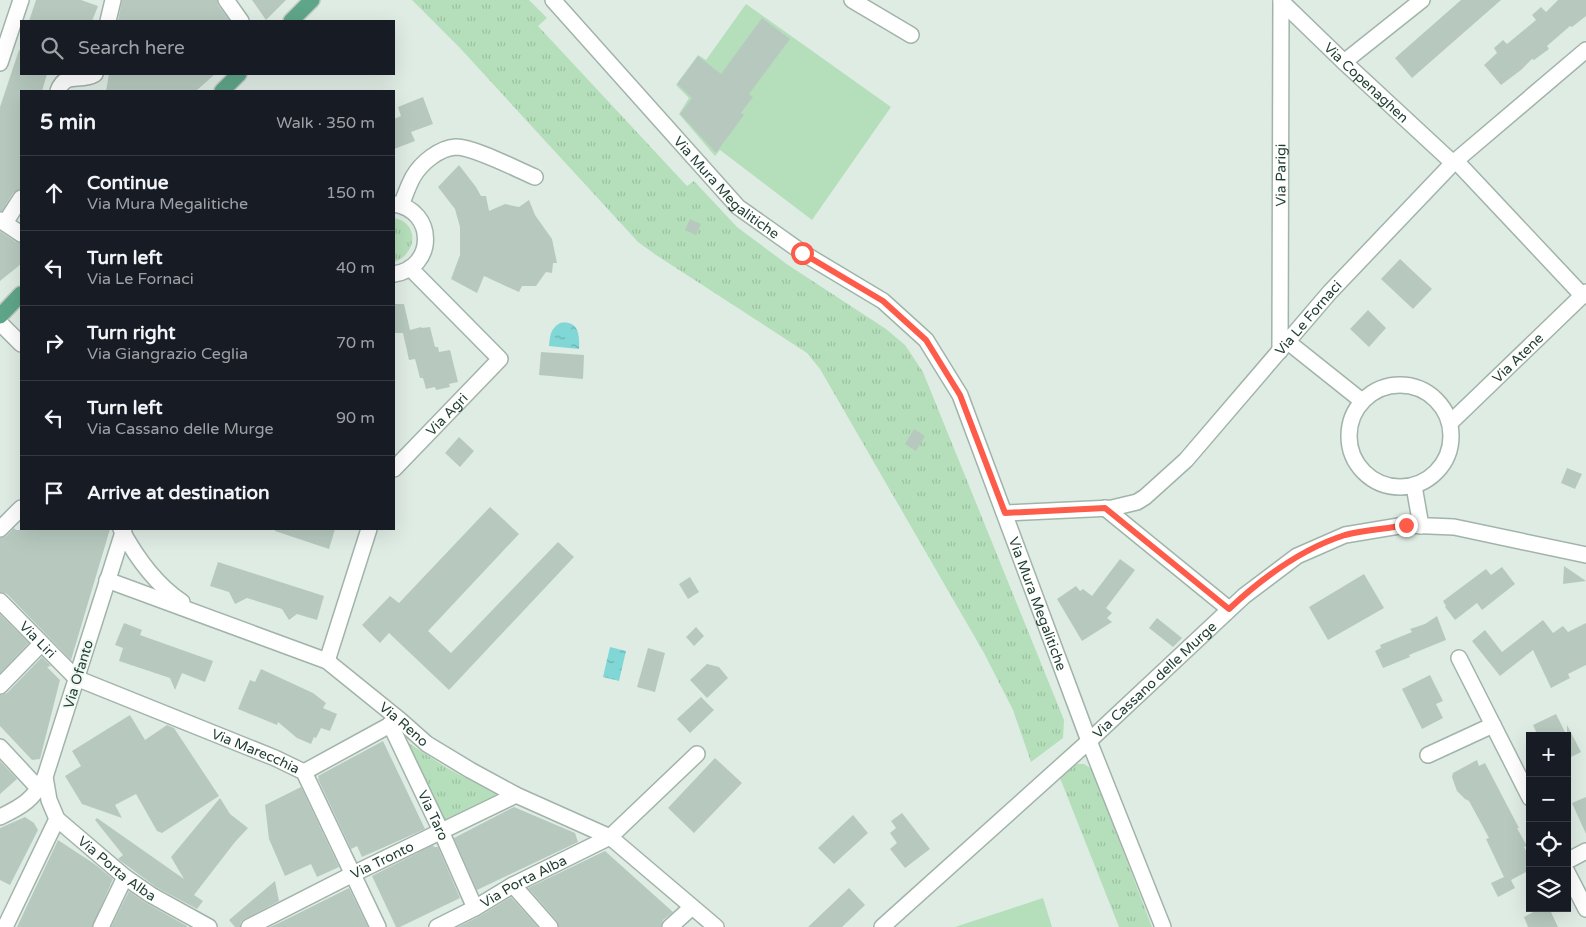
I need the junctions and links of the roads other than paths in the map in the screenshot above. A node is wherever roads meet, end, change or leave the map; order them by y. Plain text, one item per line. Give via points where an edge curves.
1 (21, 0) edge
2 (113, 0) edge
3 (226, 0) edge
4 (312, 0) edge
5 (553, 0) edge
6 (852, 0) edge
7 (1281, 0) edge
8 (1422, 0) edge
9 (108, 20) edge
10 (240, 20) edge
11 (292, 20) edge
12 (5, 28) edge
13 (911, 35) dead end
14 (1586, 51) edge
15 (1344, 62) junction
16 (0, 63) edge
17 (93, 75) edge
18 (238, 75) edge
19 (58, 90) edge
20 (223, 90) edge
21 (1454, 162) junction
22 (535, 177) dead end
23 (20, 199) edge
24 (398, 205) edge
25 (2, 222) edge
26 (20, 233) edge
27 (410, 268) junction
28 (395, 274) edge
29 (1584, 294) edge
30 (20, 295) edge
31 (0, 316) edge
32 (0, 323) edge
33 (20, 343) edge
34 (1284, 346) junction
35 (1362, 400) junction
36 (1450, 423) junction
37 (395, 468) edge
38 (1414, 486) junction
39 (1105, 508) junction
40 (20, 509) edge
41 (1005, 513) junction
42 (1421, 526) junction
43 (0, 529) edge
44 (123, 530) edge
45 (369, 530) edge
46 (1586, 555) edge
47 (107, 580) junction
48 (0, 601) edge
49 (1229, 609) junction
50 (199, 614) junction
51 (41, 644) junction
52 (1459, 658) dead end
53 (327, 661) junction
54 (76, 678) junction
55 (0, 686) edge
56 (395, 722) junction
57 (1493, 726) junction
58 (1089, 741) junction
59 (0, 747) edge
60 (697, 754) dead end
61 (1428, 755) dead end
62 (304, 772) junction
63 (42, 783) junction
64 (1526, 790) edge
65 (516, 795) junction
66 (0, 817) edge
67 (57, 819) junction
68 (441, 831) junction
69 (610, 836) junction
70 (1586, 852) edge
71 (1571, 859) edge
72 (352, 874) junction
73 (125, 877) junction
74 (1571, 880) edge
75 (513, 885) junction
76 (692, 906) junction
77 (475, 908) junction
78 (1586, 909) edge
79 (201, 925) edge
80 (5, 927) edge
81 (100, 927) edge
82 (250, 927) edge
83 (378, 927) edge
84 (437, 927) edge
85 (550, 927) edge
86 (670, 927) edge
87 (716, 927) edge
88 (882, 927) edge
89 (1163, 927) edge

1 - 12 street
2 - 9 street
3 - 10 street
4 - 11 main road
5 - 41 street, Via Mura Megalitiche via 738,207 802,253 883,301 926,340 960,395
6 - 13 street
7 - 15 street, Via Copenaghen
7 - 34 street, Via Parigi
8 - 15 street
12 - 16 street
14 - 21 street, Via Le Fornaci
15 - 21 street, Via Copenaghen
17 - 19 street via 66,79
18 - 20 main road
21 - 29 street, Via Copenaghen
21 - 34 street, Via Le Fornaci via 1330,292
22 - 24 street via 468,149 445,149 421,166
23 - 25 street
24 - 27 street via 411,210 424,228 424,251
25 - 26 street
27 - 28 street
27 - 37 street, Via Agri via 500,360
29 - 36 street, Via Atene
30 - 31 main road
32 - 33 street
34 - 35 street
34 - 39 street, Via Le Fornaci via 1186,460 1146,497
35 - 36 street via 1375,390 1408,384 1438,400
35 - 38 street via 1348,430 1349,447 1355,462 1380,484
36 - 38 street via 1450,450 1442,466 1430,478
38 - 42 street
39 - 41 street, Via Le Fornaci
39 - 49 street
40 - 43 street
41 - 58 street, Via Mura Megalitiche
42 - 46 street, Via Cassano delle Murge via 1454,527
42 - 49 street, Via Cassano delle Murge via 1406,525 1345,535 1297,556
44 - 47 street, Via Ofanto
44 - 50 street, Via Reno via 141,561 166,591
45 - 53 street
47 - 50 street, Via Reno
47 - 54 street, Via Ofanto
48 - 51 street, Via Liri
49 - 58 street, Via Cassano delle Murge
50 - 53 street, Via Reno
51 - 54 street, Via Liri
51 - 55 street
52 - 57 street
53 - 56 street, Via Reno
54 - 62 street, Via Marecchia
54 - 63 street, Via Ofanto
56 - 62 street
56 - 65 street, Via Reno
56 - 68 street, Via Taro
57 - 61 street
57 - 64 street
58 - 88 street, Via Cassano delle Murge
58 - 89 street, Via Mura Megalitiche
59 - 63 street
60 - 69 street, Via Porta Alba
62 - 72 street, Via Marecchia
63 - 66 street via 22,807
63 - 67 street, Via Ofanto
65 - 68 street, Via Tronto
65 - 69 street, Via Reno
67 - 73 street, Via Porta Alba
67 - 80 street
68 - 72 street, Via Tronto
68 - 77 street, Via Taro
69 - 75 street, Via Porta Alba
69 - 76 street, Via Reno
70 - 71 street
72 - 82 street, Via Tronto
72 - 83 street, Via Marecchia
73 - 79 street, Via Porta Alba
73 - 81 street
74 - 78 street
75 - 77 street, Via Porta Alba
75 - 85 street
76 - 86 street
76 - 87 street, Via Reno
77 - 84 street, Via Porta Alba

